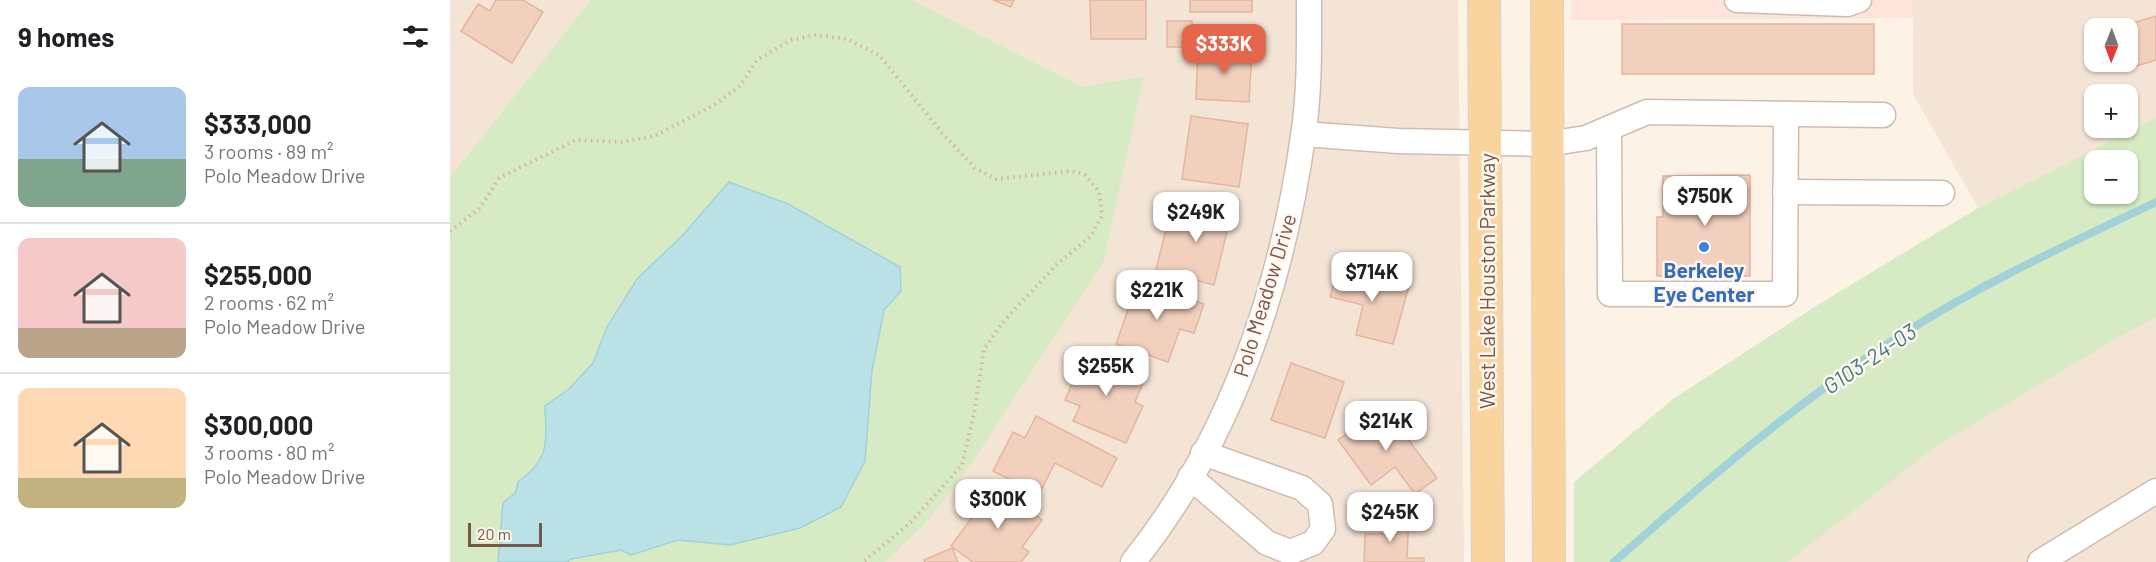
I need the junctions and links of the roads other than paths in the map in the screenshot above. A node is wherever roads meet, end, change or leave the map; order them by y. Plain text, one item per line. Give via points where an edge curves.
1 (1309, 0) edge
2 (1484, 0) edge
3 (1547, 0) edge
4 (1737, 0) edge
5 (1859, 0) edge
6 (1786, 114) junction
7 (1883, 115) dead end
8 (1609, 128) junction
9 (1304, 134) junction
10 (1485, 144) junction
11 (1547, 144) junction
12 (1785, 192) junction
13 (1942, 193) dead end
14 (1203, 453) junction
15 (1190, 477) junction
16 (2156, 491) edge
17 (1133, 562) edge
18 (1488, 562) edge
19 (1549, 562) edge
20 (2040, 562) edge

1 - 9 street, Polo Meadow Drive
2 - 10 main road, West Lake Houston Parkway
3 - 11 main road
4 - 5 street via 1847,4
6 - 7 street
6 - 8 street via 1647,112
6 - 12 street
8 - 11 street via 1586,138
8 - 12 street via 1611,294 1785,294
9 - 10 street
9 - 14 street, Polo Meadow Drive via 1285,236 1263,310 1232,397
10 - 11 street
10 - 18 main road, West Lake Houston Parkway
11 - 19 main road
12 - 13 street
14 - 15 street, Polo Meadow Drive
14 - 15 street via 1302,488 1320,504 1323,529 1313,543 1290,552 1267,543
15 - 17 street, Polo Meadow Drive
16 - 20 street

